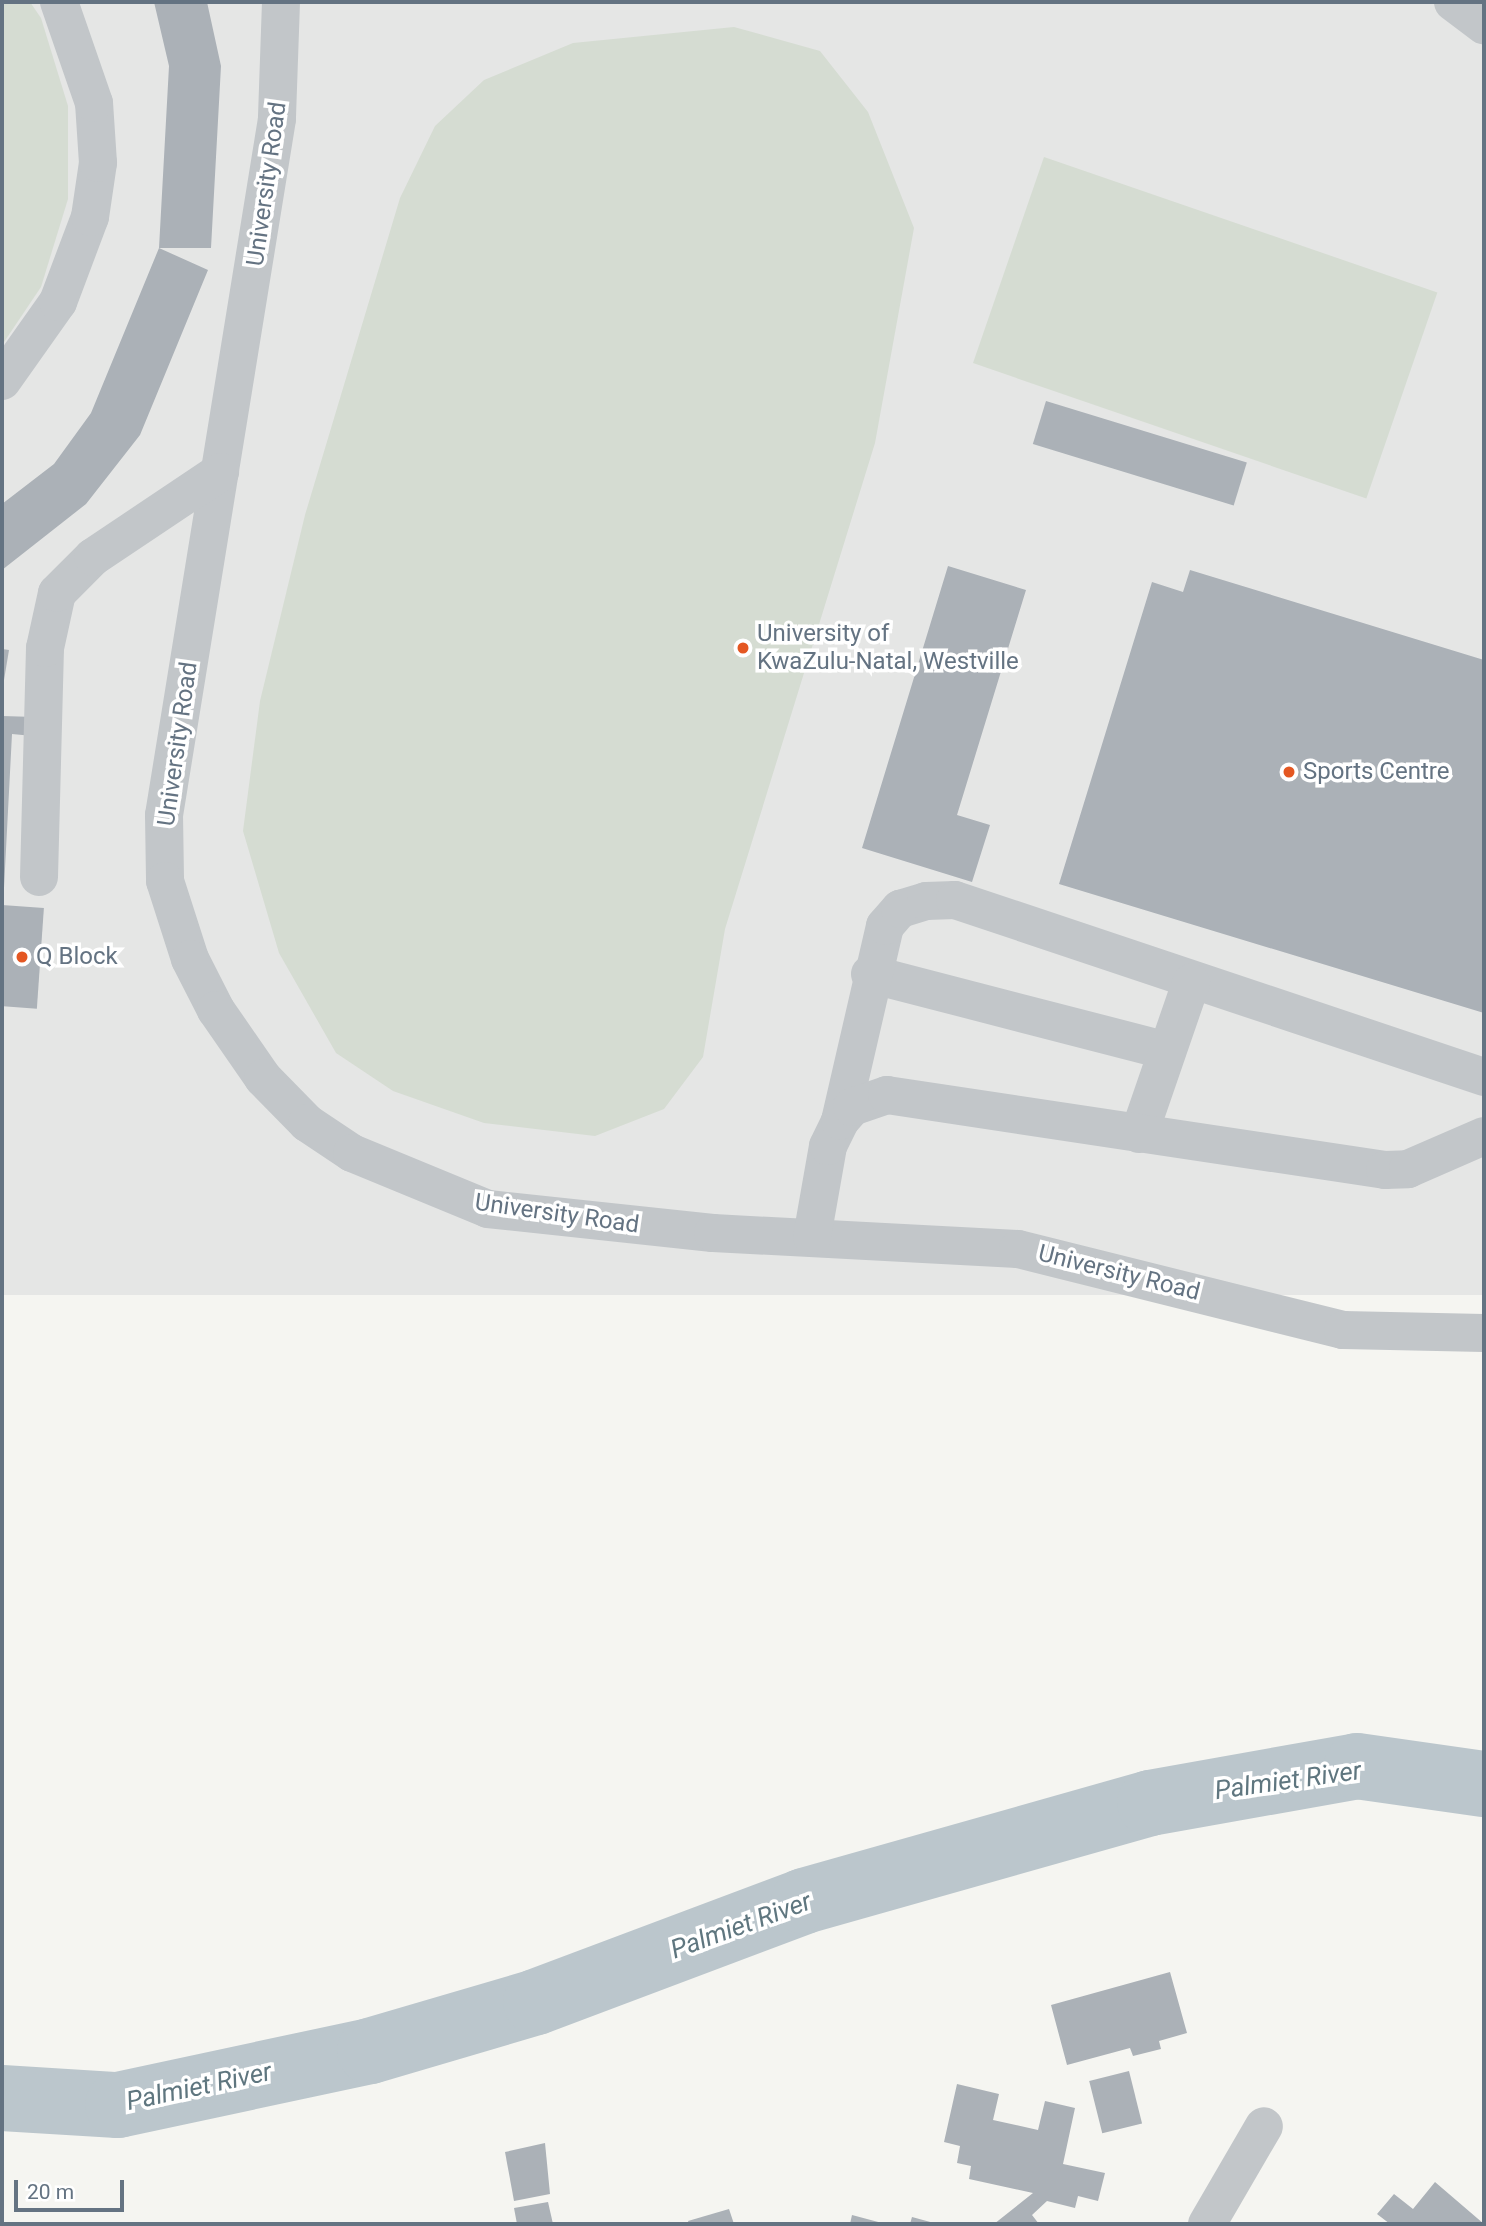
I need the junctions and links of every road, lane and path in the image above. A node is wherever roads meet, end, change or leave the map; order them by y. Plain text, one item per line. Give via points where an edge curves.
1 (59, 2) edge
2 (281, 2) edge
3 (1453, 2) edge
4 (1484, 25) edge
5 (2, 381) edge
6 (220, 472) junction
7 (39, 877) dead end
8 (870, 974) junction
9 (1191, 983) junction
10 (1167, 1051) junction
11 (1484, 1077) edge
12 (840, 1121) junction
13 (1139, 1134) junction
14 (1484, 1136) edge
15 (812, 1237) junction
16 (1484, 1333) edge
17 (1264, 2126) dead end
18 (1207, 2224) edge

1 - 5 street via 94,103 94,190 78,258 58,302
2 - 6 street, University Road via 277,119
3 - 4 street
6 - 7 street via 93,557 57,593 45,648
6 - 15 street, University Road via 164,815 165,881 211,1000 263,1078 307,1123 352,1153 488,1209 573,1222
8 - 9 street via 884,926 900,909 955,900
8 - 10 street
8 - 12 street
9 - 10 street
9 - 11 street
10 - 13 street
12 - 13 street via 867,1100 912,1095
12 - 15 street via 828,1146
13 - 14 street via 1385,1170 1408,1169
15 - 16 street, University Road via 1018,1249 1343,1330
17 - 18 street

